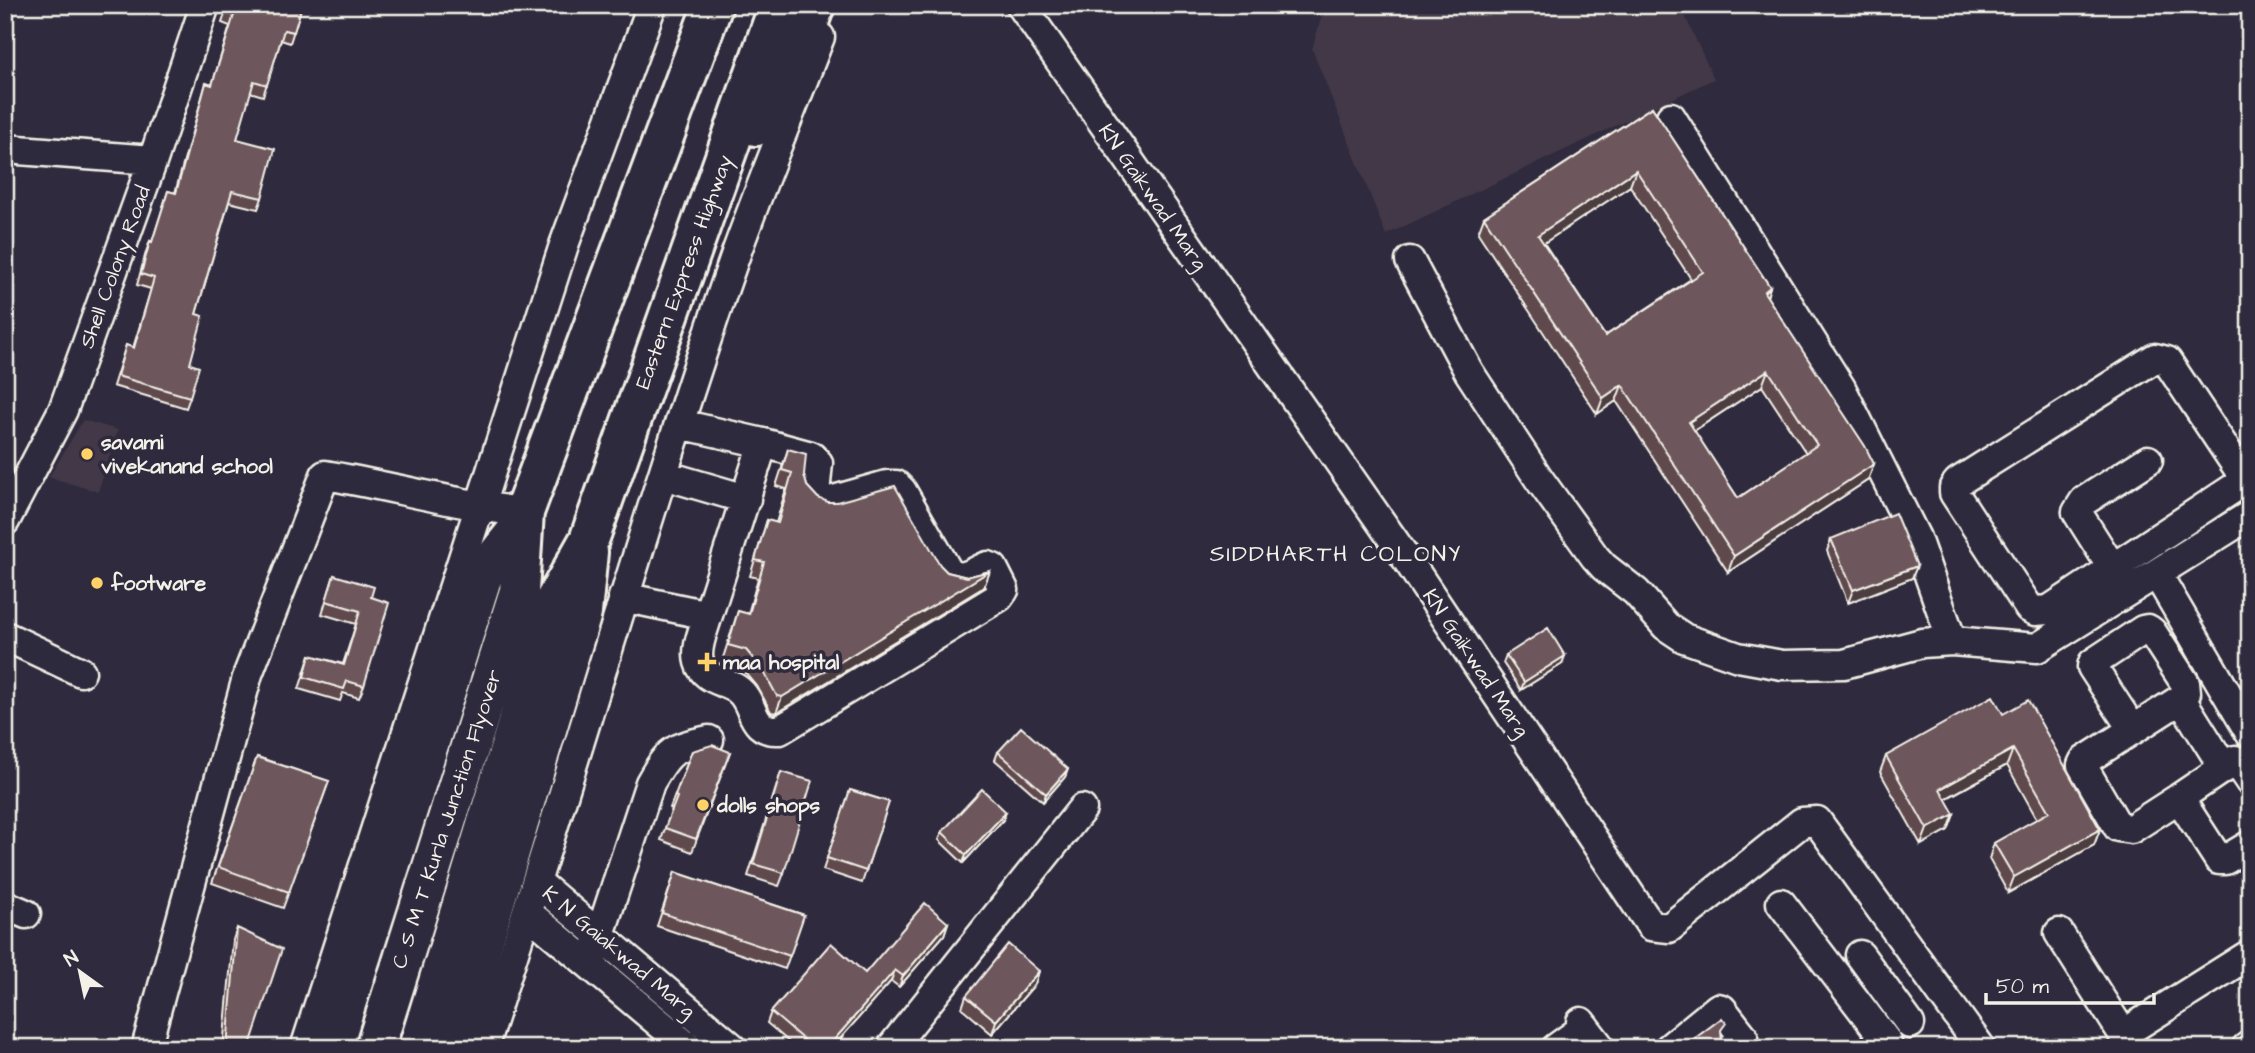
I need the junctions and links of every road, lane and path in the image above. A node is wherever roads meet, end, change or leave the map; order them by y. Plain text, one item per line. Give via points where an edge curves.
1 (205, 5) edge
2 (652, 5) edge
3 (713, 5) edge
4 (779, 5) edge
5 (815, 5) edge
6 (833, 5) edge
7 (1021, 5) edge
8 (1671, 117) dead end
9 (5, 149) edge
10 (153, 160) junction
11 (721, 167) junction
12 (1410, 261) dead end
13 (680, 424) junction
14 (763, 443) junction
15 (2148, 460) dead end
16 (664, 475) junction
17 (2248, 483) edge
18 (746, 499) junction
19 (479, 507) junction
20 (2250, 515) edge
21 (523, 517) junction
22 (5, 520) edge
23 (589, 540) junction
24 (2113, 568) junction
25 (2157, 574) junction
26 (2128, 592) junction
27 (623, 597) junction
28 (2097, 611) junction
29 (708, 615) junction
30 (2192, 635) junction
31 (5, 636) edge
32 (1952, 641) junction
33 (2120, 645) junction
34 (2165, 652) junction
35 (81, 672) dead end
36 (2181, 699) junction
37 (2133, 730) junction
38 (2250, 733) edge
39 (709, 740) dead end
40 (2240, 765) edge
41 (2179, 798) junction
42 (1082, 809) dead end
43 (2250, 845) edge
44 (538, 883) junction
45 (1781, 903) dead end
46 (528, 913) junction
47 (1895, 931) junction
48 (2059, 933) dead end
49 (599, 935) junction
50 (2250, 954) edge
51 (1860, 955) junction
52 (590, 965) junction
53 (1834, 973) junction
54 (1944, 999) junction
55 (1910, 1024) junction
56 (2128, 1041) edge
57 (1883, 1045) edge
58 (146, 1048) edge
59 (305, 1048) edge
60 (332, 1048) edge
61 (375, 1048) edge
62 (418, 1048) edge
63 (451, 1048) edge
64 (484, 1048) edge
65 (689, 1048) edge
66 (733, 1048) edge
67 (891, 1048) edge
68 (1669, 1048) edge
69 (1732, 1048) edge
70 (1981, 1048) edge

1 - 10 street, Shell Colony Road
2 - 19 street via 564,245
3 - 21 highway
4 - 11 highway, Eastern Express Highway
5 - 11 highway via 761,119
6 - 13 street via 733,261
7 - 47 street, KN Gaikwad Marg via 1408,561 1651,926 1669,928 1801,822 1817,821
8 - 32 street via 1841,388 1916,538
9 - 10 street
10 - 22 street, Shell Colony Road via 63,410
11 - 23 highway, Eastern Express Highway
12 - 32 street via 1469,372 1539,479 1595,557 1666,626 1684,638 1738,657 1782,665 1844,664 1922,643
13 - 14 street
13 - 16 street
14 - 18 street
14 - 29 street via 811,456 818,463 815,493 827,502 896,485 949,573 957,578 988,566 1004,590 780,730 769,731 757,723 742,693 707,676 700,666 698,654
15 - 24 street via 2078,507 2081,520
16 - 18 street
16 - 27 street
17 - 24 street
17 - 24 street via 2167,361 2155,358 1954,487 2029,608 2049,610
18 - 29 street
19 - 21 street
19 - 58 street via 325,475 248,674
19 - 59 street
20 - 25 street
21 - 60 highway via 484,572
21 - 61 highway, C S M T Kurla Junction Flyover via 519,591
23 - 62 highway, C S M T Kurla Junction Flyover via 555,600
23 - 63 highway via 582,612
24 - 26 street
25 - 26 street
25 - 30 street
26 - 28 street
27 - 29 street
27 - 44 street
28 - 32 street via 2037,649
28 - 33 street
30 - 34 street
30 - 38 street
31 - 35 street
33 - 34 street via 2148,629
33 - 37 street via 2092,667
34 - 36 street via 2187,688
36 - 37 street
36 - 40 street
37 - 41 street via 2082,765 2118,827 2131,829
39 - 49 street via 677,747 660,765
40 - 41 street
41 - 43 street via 2219,860
42 - 67 street
44 - 46 street
44 - 49 street, K N Gaiakwad Marg
45 - 53 street
46 - 52 street, K N Gaiakwad Marg
46 - 64 street
47 - 51 street
47 - 54 street, KN Gaikwad Marg
48 - 56 street
49 - 52 street
49 - 66 street, K N Gaiakwad Marg
50 - 56 street
51 - 53 street
51 - 55 street
52 - 65 street, K N Gaiakwad Marg
53 - 57 street
54 - 55 street
54 - 70 street, KN Gaikwad Marg
55 - 57 street
68 - 69 street via 1718,1008 1743,1036

